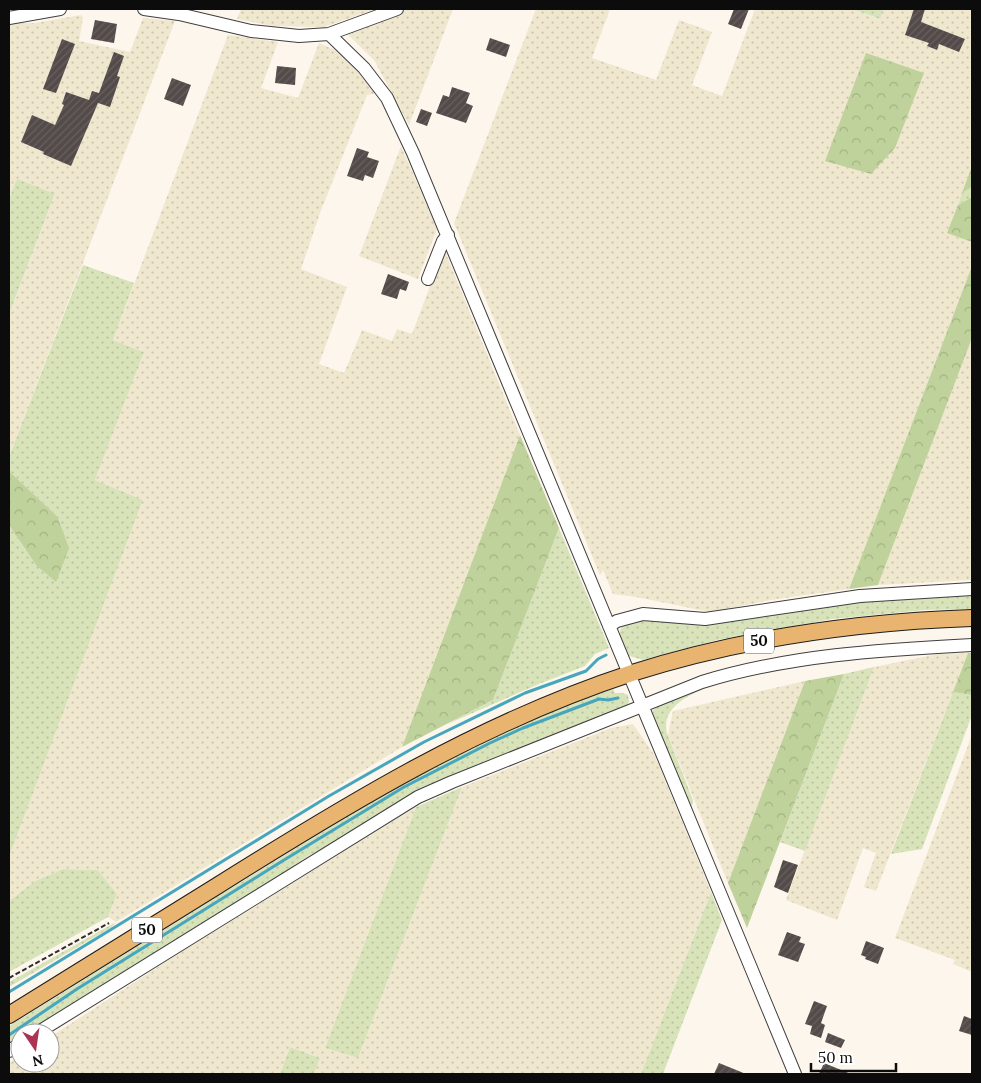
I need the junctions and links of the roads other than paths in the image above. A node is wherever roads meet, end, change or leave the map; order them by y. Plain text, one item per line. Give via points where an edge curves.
1 (60, 9) edge
2 (144, 9) edge
3 (397, 9) edge
4 (179, 11) edge
5 (9, 18) edge
6 (329, 34) junction
7 (448, 235) junction
8 (428, 279) dead end
9 (972, 589) edge
10 (972, 618) edge
11 (609, 626) junction
12 (972, 645) edge
13 (629, 674) junction
14 (642, 706) junction
15 (9, 1015) edge
16 (53, 1023) edge
17 (795, 1074) edge

1 - 5 street
2 - 4 street
3 - 6 street
4 - 6 street via 251,31 279,35
6 - 7 street via 364,68 387,98
7 - 8 street
7 - 11 street
9 - 11 street via 860,596 705,620 643,614
10 - 13 main road, 50 via 834,628 721,649
11 - 13 street
12 - 14 street via 808,657 702,682
13 - 14 street
13 - 15 main road, 50 via 498,725 401,775
14 - 16 street via 418,797
14 - 17 street

